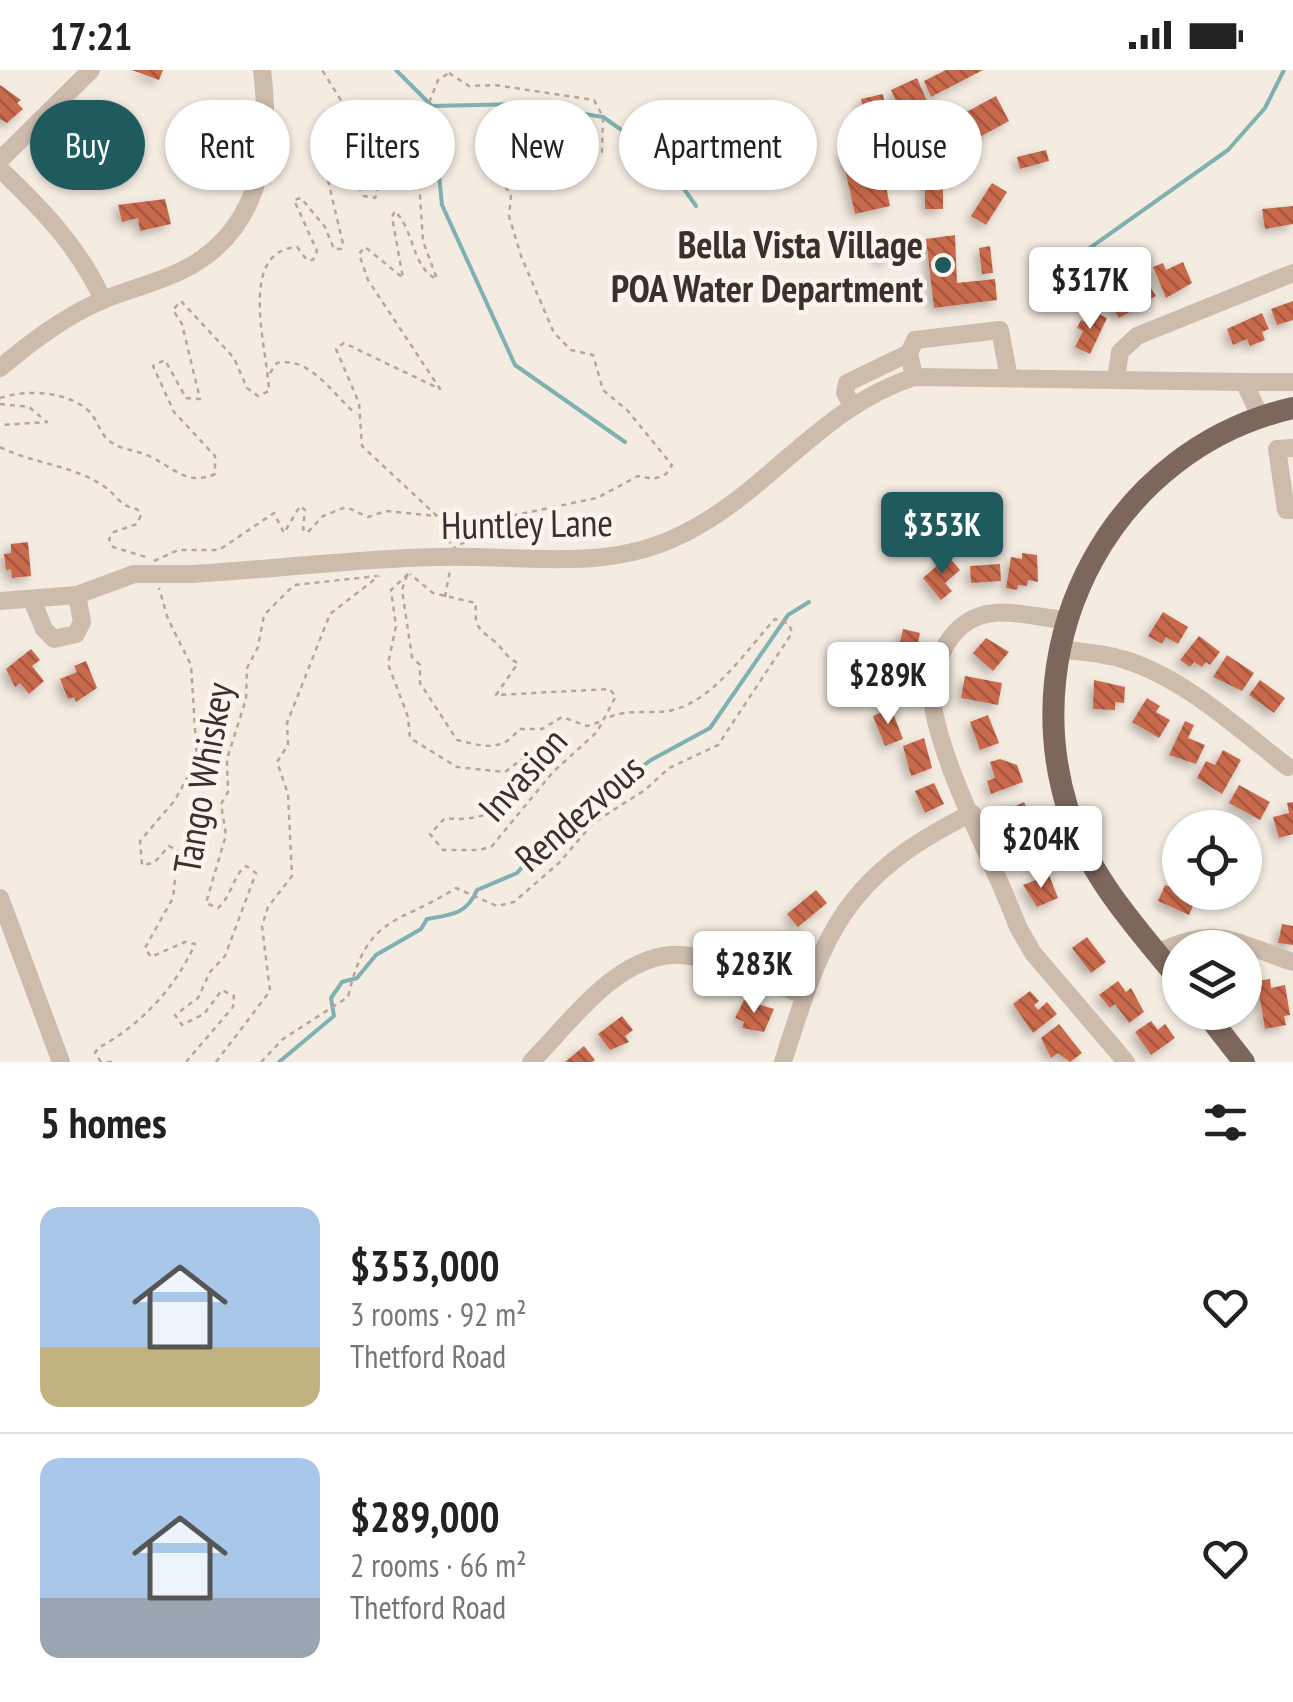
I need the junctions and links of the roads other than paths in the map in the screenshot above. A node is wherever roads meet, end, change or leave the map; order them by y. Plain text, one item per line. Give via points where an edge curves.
1 (91, 70) edge
2 (262, 70) edge
3 (0, 160) edge
4 (0, 169) edge
5 (1293, 272) edge
6 (103, 300) junction
7 (909, 353) junction
8 (0, 368) edge
9 (914, 377) junction
10 (1009, 378) junction
11 (1116, 379) junction
12 (1244, 382) junction
13 (1293, 382) edge
14 (852, 406) junction
15 (1293, 408) edge
16 (1260, 416) junction
17 (1293, 448) edge
18 (1293, 510) edge
19 (77, 595) junction
20 (32, 600) junction
21 (0, 601) edge
22 (1064, 620) junction
23 (1060, 649) junction
24 (1288, 767) dead end
25 (972, 813) junction
26 (0, 898) edge
27 (1158, 953) junction
28 (1162, 958) edge
29 (1293, 962) edge
30 (804, 995) junction
31 (1219, 1030) edge
32 (61, 1062) edge
33 (531, 1062) edge
34 (783, 1062) edge
35 (1126, 1062) edge
36 (1244, 1062) edge

1 - 3 street
2 - 6 street via 260,171 242,221 214,252 187,268
4 - 6 street via 45,211 88,266
5 - 11 street via 1138,336 1120,352
6 - 8 street via 52,327
7 - 9 street
7 - 10 street via 915,340 1000,330
7 - 14 street via 847,384
9 - 10 street, Huntley Lane
9 - 14 street, Huntley Lane
10 - 11 street, Huntley Lane
11 - 12 street, Huntley Lane
12 - 13 street, Huntley Lane
12 - 16 street
14 - 19 street, Huntley Lane via 723,511 640,552 587,560 452,556 155,572
15 - 16 main road
16 - 22 main road via 1220,434 1150,483 1092,562
17 - 18 street via 1277,449 1286,510
19 - 20 street, Huntley Lane
19 - 20 street via 82,622 66,638 54,639 44,629
20 - 21 street, Huntley Lane
22 - 23 main road
22 - 25 street via 991,612 950,636 933,708
23 - 24 street via 1121,658 1154,673
23 - 27 main road via 1052,710 1069,814 1104,885
25 - 30 street via 928,834 850,900
25 - 35 street via 1033,953
26 - 32 street
27 - 28 main road
27 - 29 street via 1187,938 1215,934
30 - 33 street via 673,954 613,979
30 - 34 street
31 - 36 main road

